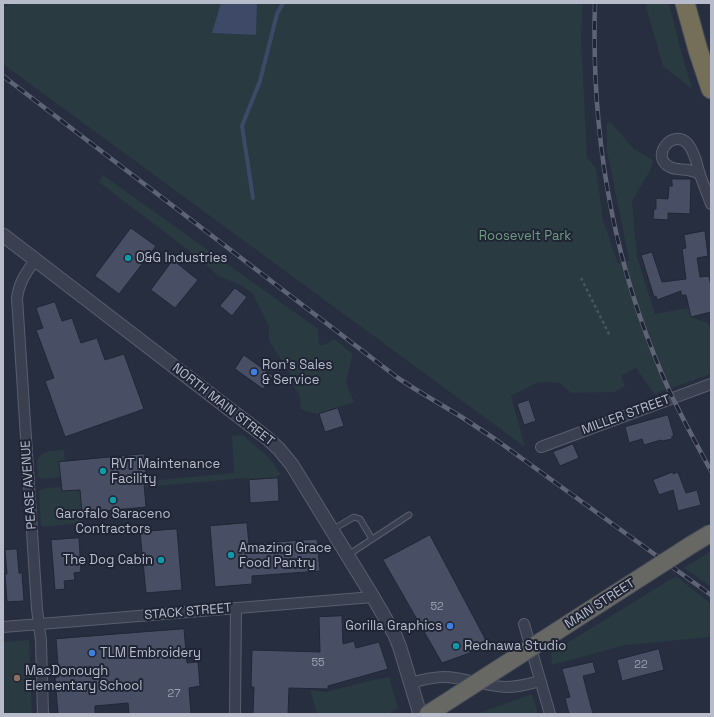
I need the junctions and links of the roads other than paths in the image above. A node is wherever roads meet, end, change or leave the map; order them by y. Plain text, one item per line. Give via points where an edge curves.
1 (685, 3) edge
2 (711, 89) edge
3 (700, 174) dead end
4 (711, 204) edge
5 (3, 235) edge
6 (35, 260) junction
7 (711, 384) edge
8 (541, 447) dead end
9 (409, 515) dead end
10 (331, 530) junction
11 (711, 534) edge
12 (372, 539) junction
13 (347, 555) junction
14 (373, 597) junction
15 (236, 608) junction
16 (38, 624) junction
17 (524, 624) dead end
18 (3, 627) edge
19 (540, 681) junction
20 (410, 683) junction
21 (43, 714) edge
22 (234, 714) edge
23 (420, 714) edge
24 (428, 714) edge
25 (550, 714) edge

1 - 2 highway
3 - 4 street
5 - 6 street, NORTH MAIN STREET
6 - 10 street, NORTH MAIN STREET via 267,438 292,465
6 - 16 street, PEASE AVENUE via 19,286 17,298
7 - 8 street, MILLER STREET
9 - 12 lane
10 - 12 lane via 354,517 360,519
10 - 13 street, NORTH MAIN STREET
11 - 24 highway, MAIN STREET, bridge
12 - 13 lane
13 - 14 street, NORTH MAIN STREET
14 - 15 street, STACK STREET
14 - 20 street, NORTH MAIN STREET via 395,635
15 - 16 street, STACK STREET
15 - 22 street
16 - 18 street, STACK STREET
16 - 21 street, PEASE AVENUE via 41,641
17 - 19 street
19 - 20 street via 520,687 443,677
19 - 25 street
20 - 23 street, NORTH MAIN STREET

